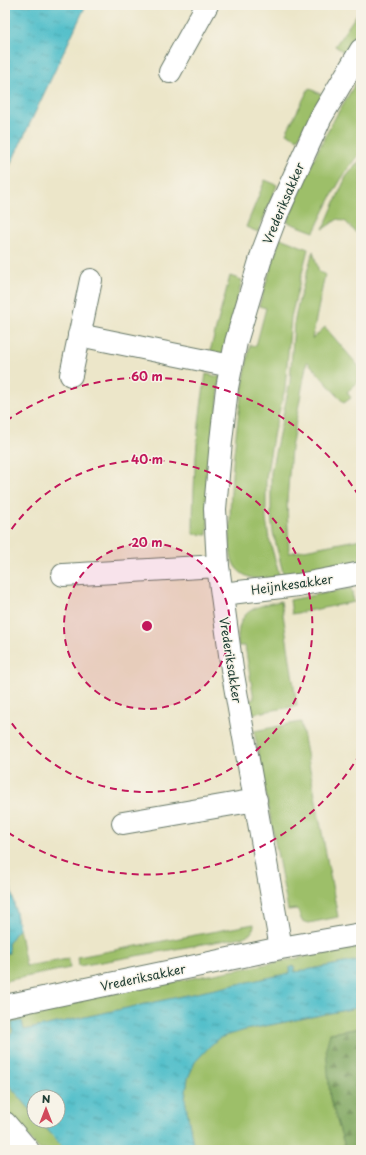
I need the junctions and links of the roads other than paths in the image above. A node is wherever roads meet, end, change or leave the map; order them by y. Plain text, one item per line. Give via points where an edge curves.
1 (207, 5) edge
2 (361, 50) edge
3 (170, 72) dead end
4 (91, 280) dead end
5 (79, 335) junction
6 (231, 366) junction
7 (71, 375) dead end
8 (218, 566) junction
9 (361, 573) edge
10 (63, 575) dead end
11 (222, 594) junction
12 (256, 800) junction
13 (123, 824) dead end
14 (361, 934) edge
15 (282, 948) junction
16 (5, 1006) edge
17 (5, 1123) edge
18 (28, 1150) edge

1 - 3 street
2 - 6 street, Vrederiksakker via 321,117 277,214 252,286
4 - 5 street
5 - 6 street
5 - 7 street
6 - 8 street, Vrederiksakker via 215,509
8 - 10 street
8 - 11 street, Vrederiksakker
9 - 11 street, Heijnkesakker via 298,585
11 - 12 street, Vrederiksakker via 232,669
12 - 13 street
12 - 15 street, Vrederiksakker
14 - 15 street, Vrederiksakker
15 - 16 street, Vrederiksakker
17 - 18 street

